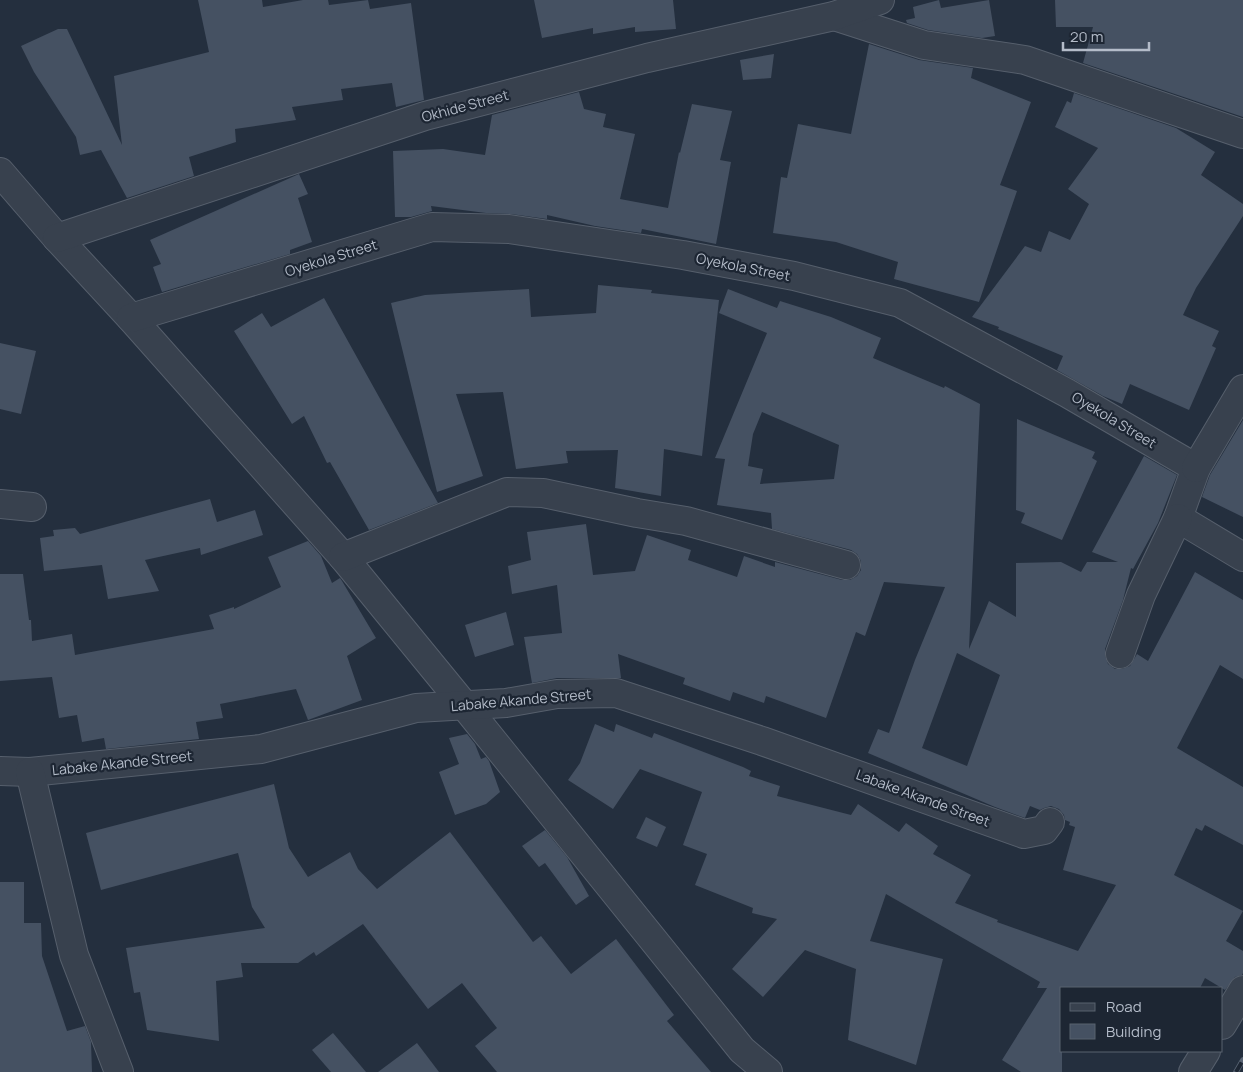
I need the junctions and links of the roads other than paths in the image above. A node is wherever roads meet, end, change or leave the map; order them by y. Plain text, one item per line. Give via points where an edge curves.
1 (880, 0) edge
2 (834, 16) junction
3 (1243, 134) edge
4 (0, 172) edge
5 (57, 238) junction
6 (131, 318) junction
7 (1243, 389) edge
8 (1196, 468) junction
9 (0, 504) edge
10 (32, 507) dead end
11 (1178, 518) junction
12 (1243, 557) edge
13 (342, 558) junction
14 (846, 564) dead end
15 (1120, 654) dead end
16 (464, 705) junction
17 (0, 771) edge
18 (30, 772) junction
19 (1050, 822) dead end
20 (1243, 990) edge
21 (1223, 1023) edge
22 (1205, 1052) edge
23 (119, 1072) edge
24 (768, 1072) edge
25 (1193, 1072) edge

1 - 2 street, Okhide Street
2 - 3 street via 924,45 1026,60
2 - 5 street, Okhide Street via 647,58 425,116
4 - 5 street
5 - 6 street
6 - 8 street, Oyekola Street via 432,227 509,230 683,255 794,276 900,303 1067,393
6 - 13 street
7 - 8 street
8 - 11 street
9 - 10 street
11 - 12 street
11 - 15 street via 1141,595
13 - 14 street via 507,492 516,492 543,493 686,521
13 - 16 street
16 - 18 street, Labake Akande Street via 416,708 261,749
16 - 19 street, Labake Akande Street via 506,703 556,694 616,693 1024,834 1044,830
16 - 24 street via 742,1050
17 - 18 street, Labake Akande Street
18 - 23 street via 74,955
20 - 21 street
22 - 25 street

